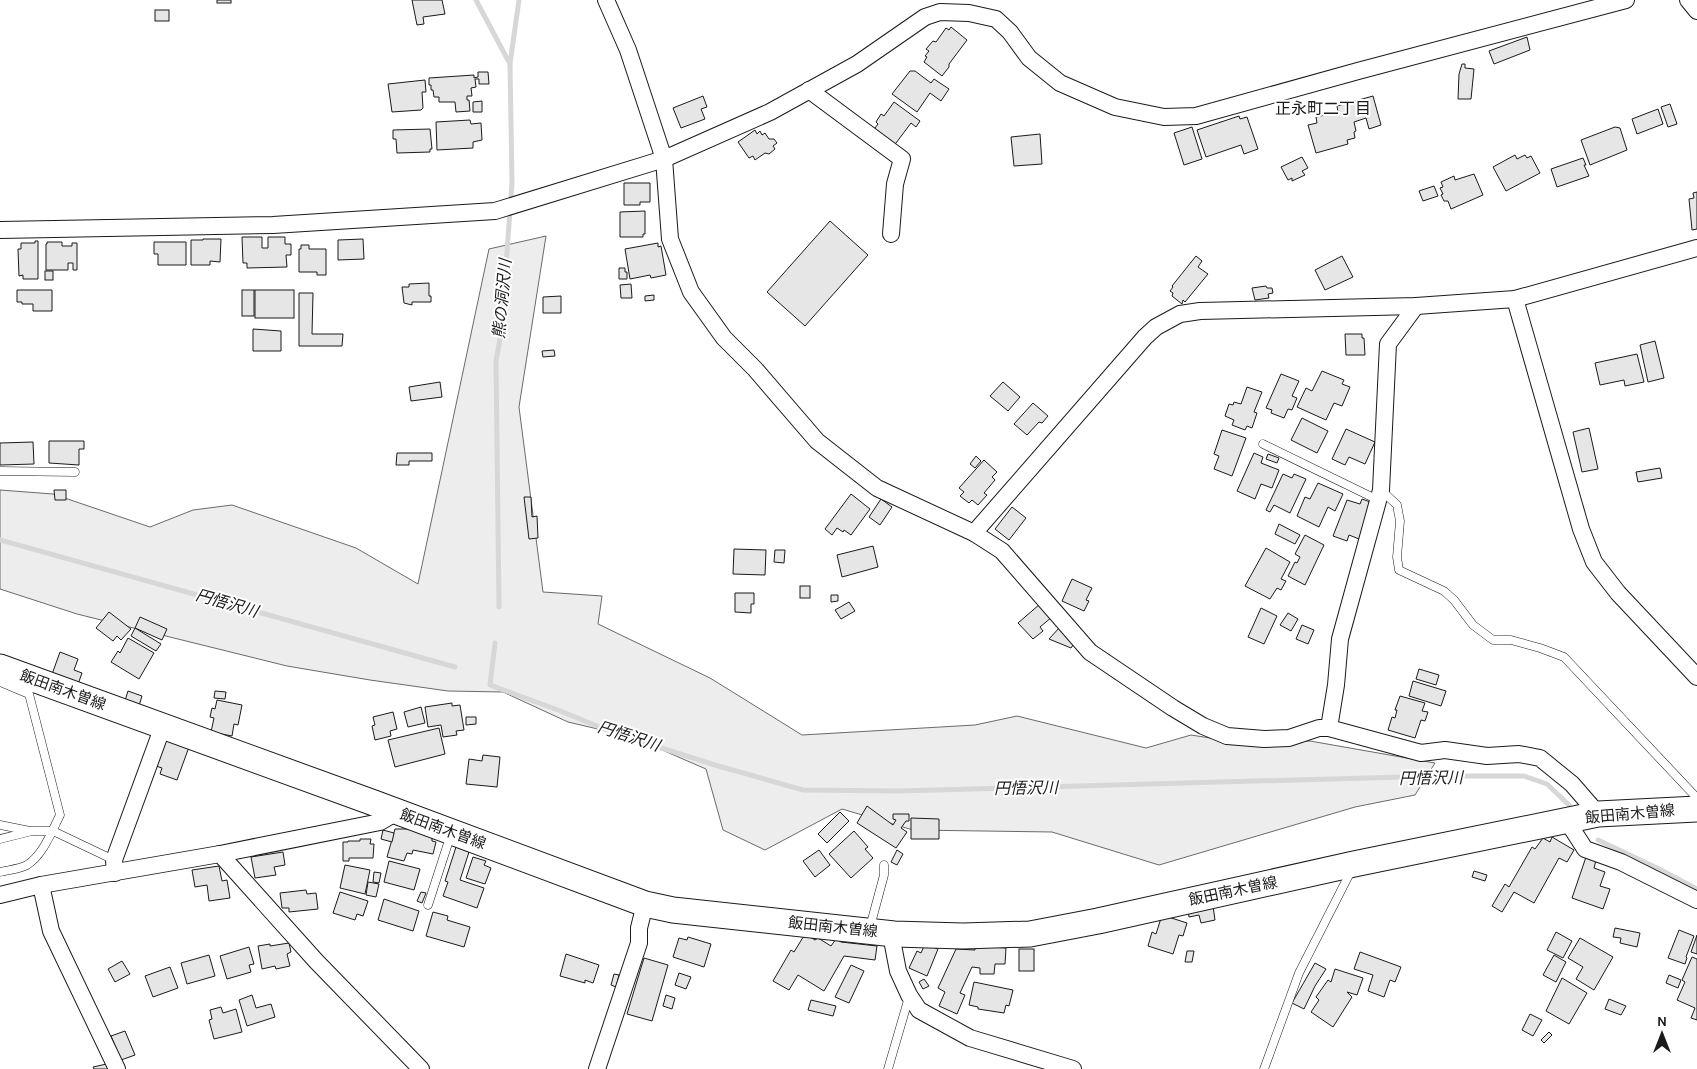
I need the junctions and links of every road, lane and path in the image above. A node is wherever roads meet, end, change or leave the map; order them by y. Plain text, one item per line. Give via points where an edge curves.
1 (606, 0) edge
2 (1626, 0) edge
3 (1688, 0) edge
4 (1697, 11) edge
5 (809, 90) junction
6 (664, 159) junction
7 (0, 230) edge
8 (891, 234) dead end
9 (1697, 248) edge
10 (1515, 299) junction
11 (1416, 306) junction
12 (1264, 444) dead end
13 (0, 470) edge
14 (76, 472) dead end
15 (1380, 495) junction
16 (974, 533) junction
17 (0, 667) edge
18 (1697, 678) edge
19 (0, 682) edge
20 (163, 726) junction
21 (1329, 728) junction
22 (1697, 798) edge
23 (1697, 809) edge
24 (397, 812) junction
25 (1598, 814) junction
26 (1567, 821) junction
27 (0, 824) edge
28 (32, 831) junction
29 (53, 831) junction
30 (452, 832) junction
31 (0, 839) edge
32 (220, 854) junction
33 (1354, 864) junction
34 (115, 866) junction
35 (884, 866) dead end
36 (0, 872) edge
37 (42, 885) junction
38 (0, 895) edge
39 (1697, 900) edge
40 (645, 904) junction
41 (428, 905) dead end
42 (869, 932) junction
43 (894, 934) junction
44 (909, 995) junction
45 (117, 1069) edge
46 (421, 1069) edge
47 (597, 1069) edge
48 (888, 1069) edge
49 (1073, 1069) edge
50 (1264, 1069) edge

1 - 6 street via 628,50
2 - 5 street via 1196,116 1164,118 1115,107 1060,83 1029,58 996,19 969,13 940,12 925,17 858,64
3 - 4 street
5 - 6 street via 770,112
5 - 8 street via 902,159 895,184
6 - 7 street via 495,211 273,225
6 - 16 street via 670,239 691,292 724,338 817,441 877,488
9 - 10 street
10 - 11 street
10 - 18 street via 1594,562 1618,593
11 - 15 street via 1388,344
11 - 16 street via 1200,310 1180,314 1145,337
12 - 15 lane
13 - 14 lane
15 - 21 street via 1340,639
15 - 22 lane via 1397,505 1400,521 1399,570 1444,591 1473,625 1493,640 1511,640 1564,657
16 - 21 street via 1002,551 1090,652 1203,726 1227,736 1264,739 1288,738
17 - 20 main road, 飯田南木曽線
19 - 29 lane via 29,694 60,815
20 - 24 main road, 飯田南木曽線
20 - 34 street
21 - 25 street via 1421,753 1445,750 1540,758 1572,784
23 - 25 main road, 飯田南木曽線
24 - 30 main road, 飯田南木曽線
24 - 32 street via 380,822
25 - 26 main road, 飯田南木曽線
26 - 33 main road, 飯田南木曽線
26 - 39 street via 1585,849 1621,862
27 - 28 lane
28 - 29 lane
28 - 31 lane
29 - 34 lane
29 - 36 lane via 39,853 26,865
30 - 40 main road, 飯田南木曽線
30 - 41 lane
32 - 34 street
32 - 46 street via 316,961
33 - 43 main road, 飯田南木曽線 via 1030,934
33 - 50 lane via 1299,973
34 - 37 street
35 - 42 lane
37 - 38 street
37 - 45 street via 51,931
40 - 42 main road, 飯田南木曽線
40 - 47 street via 639,943
42 - 43 main road, 飯田南木曽線
43 - 44 street via 898,971
44 - 48 lane
44 - 49 street via 919,1010 970,1038

